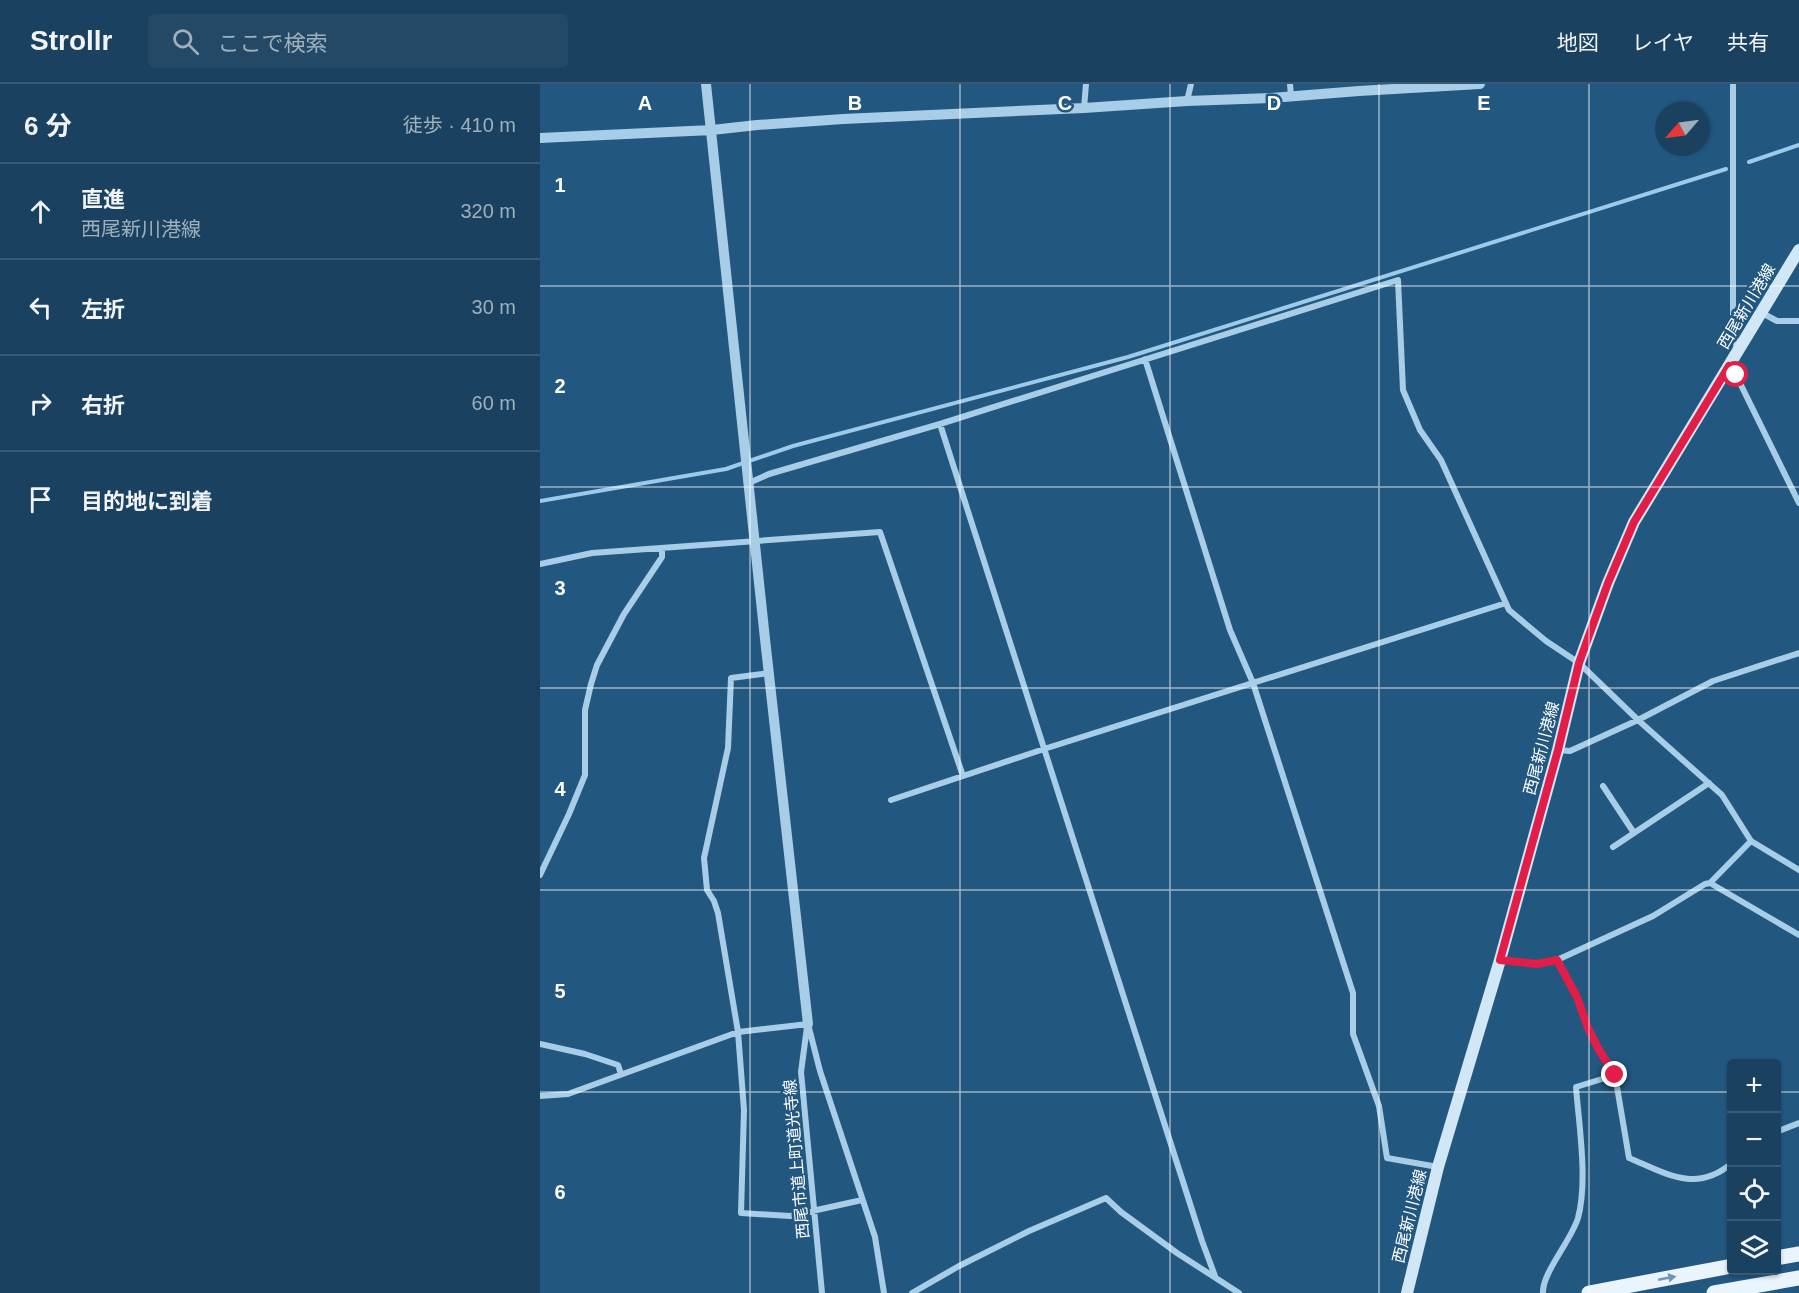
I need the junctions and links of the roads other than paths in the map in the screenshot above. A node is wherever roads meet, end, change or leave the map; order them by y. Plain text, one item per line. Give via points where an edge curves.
1 (706, 84) edge
2 (1086, 84) edge
3 (1191, 84) edge
4 (1290, 84) edge
5 (1480, 84) edge
6 (1733, 84) edge
7 (1360, 87) edge
8 (1291, 96) junction
9 (1187, 101) junction
10 (1084, 108) junction
11 (712, 130) junction
12 (540, 138) edge
13 (1799, 250) edge
14 (1762, 313) junction
15 (1799, 321) edge
16 (1738, 352) junction
17 (1145, 359) junction
18 (1729, 366) junction
19 (940, 424) junction
20 (749, 483) junction
21 (1799, 503) edge
22 (755, 540) junction
23 (662, 548) junction
24 (540, 564) edge
25 (1506, 603) junction
26 (1799, 653) edge
27 (1579, 663) junction
28 (769, 673) junction
29 (1253, 683) junction
30 (1638, 720) junction
31 (1044, 749) junction
32 (1558, 750) junction
33 (963, 776) junction
34 (1709, 783) junction
35 (1603, 786) dead end
36 (891, 800) dead end
37 (1634, 833) junction
38 (1751, 842) junction
39 (1614, 847) dead end
40 (1799, 870) edge
41 (540, 874) edge
42 (1710, 883) junction
43 (1799, 935) edge
44 (1500, 960) junction
45 (1557, 960) junction
46 (808, 1024) junction
47 (738, 1032) junction
48 (540, 1044) edge
49 (621, 1074) junction
50 (1615, 1075) junction
51 (540, 1096) edge
52 (1799, 1123) edge
53 (1781, 1130) edge
54 (1727, 1166) edge
55 (1438, 1167) junction
56 (862, 1200) junction
57 (815, 1211) junction
58 (1799, 1254) edge
59 (1781, 1257) edge
60 (1727, 1267) edge
61 (1215, 1276) junction
62 (1799, 1278) edge
63 (822, 1293) edge
64 (884, 1293) edge
65 (912, 1293) edge
66 (1239, 1293) edge
67 (1407, 1293) edge
68 (1543, 1293) edge
69 (1588, 1293) edge
70 (1714, 1293) edge

1 - 11 street
2 - 10 street
3 - 9 street
4 - 8 street
5 - 7 street
6 - 16 street via 1733,324
7 - 8 street
8 - 9 street
9 - 10 street
10 - 11 street via 843,119
11 - 12 street
11 - 20 street
13 - 14 main road, 西尾新川港線
14 - 15 street via 1777,321
14 - 16 main road, 西尾新川港線
16 - 18 main road, 西尾新川港線
17 - 19 street
17 - 25 street via 1398,280 1403,390 1420,430 1441,460
17 - 29 street via 1230,630
18 - 21 street
18 - 27 main road, 西尾新川港線 via 1634,522
19 - 20 street
19 - 31 street
20 - 22 street
22 - 23 street
22 - 28 street
22 - 33 street via 880,532
23 - 24 street via 592,553
23 - 41 street via 662,557 624,614 597,665 585,710 585,775
25 - 27 street via 1509,610 1546,641
25 - 29 street
26 - 30 street via 1713,681
27 - 30 street
27 - 32 main road, 西尾新川港線
28 - 46 street
28 - 47 street via 731,678 728,748 704,858 707,890 718,913
29 - 31 street
29 - 55 street via 1353,993 1353,1034 1379,1107 1387,1158
30 - 32 street via 1570,751
30 - 34 street
31 - 33 street
31 - 61 street
32 - 44 main road, 西尾新川港線
33 - 36 street
34 - 37 street
34 - 38 street via 1722,795
35 - 37 street
37 - 39 street
38 - 40 street
38 - 42 street
42 - 43 street
42 - 45 street via 1653,916
44 - 45 street via 1537,964
44 - 55 main road, 西尾新川港線
45 - 50 street via 1599,1050
46 - 47 street
46 - 56 street
46 - 57 street, 西尾市道上町道光寺線 via 801,1072
47 - 49 street
47 - 57 street via 744,1110 741,1213 790,1216
48 - 49 street via 618,1065
49 - 51 street via 568,1094
50 - 54 street via 1629,1158 1679,1179 1707,1178
50 - 68 street via 1576,1087 1582,1162 1578,1217 1545,1279
52 - 53 street
55 - 67 main road, 西尾新川港線
56 - 57 street
56 - 64 street via 875,1237
57 - 63 street, 西尾市道上町道光寺線
58 - 59 main road
69 -> 60 main road
61 - 65 street via 1177,1253 1106,1198 1029,1231
61 - 66 street
62 - 70 main road

